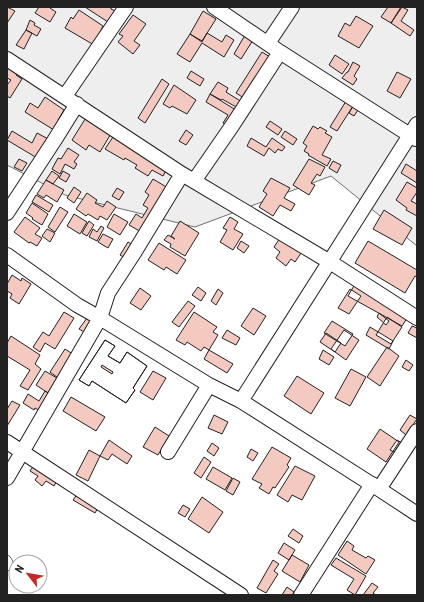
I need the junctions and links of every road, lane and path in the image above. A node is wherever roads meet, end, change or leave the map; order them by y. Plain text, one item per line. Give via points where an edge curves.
1 (126, 7) edge
2 (214, 7) edge
3 (292, 7) edge
4 (268, 43) junction
5 (280, 52) junction
6 (7, 59) edge
7 (65, 96) junction
8 (77, 104) junction
9 (415, 133) edge
10 (188, 178) junction
11 (7, 213) edge
12 (7, 255) edge
13 (330, 262) junction
14 (100, 318) junction
15 (417, 318) edge
16 (209, 385) junction
17 (241, 401) junction
18 (417, 430) edge
19 (7, 442) edge
20 (23, 452) junction
21 (168, 452) dead end
22 (7, 478) edge
23 (375, 487) junction
24 (417, 514) edge
25 (7, 559) edge
26 (7, 567) edge
27 (241, 595) edge
28 (301, 595) edge

1 - 7 street
2 - 4 street
3 - 4 street
4 - 5 street
5 - 9 street
5 - 10 street
6 - 7 street
7 - 8 street
8 - 10 street
8 - 11 street
9 - 13 street
10 - 13 street
10 - 14 street via 108,292
12 - 14 street via 77,305
13 - 15 street
13 - 17 street
14 - 16 street
14 - 20 street
16 - 17 street
16 - 21 street
17 - 23 street
18 - 23 street
19 - 20 street
20 - 22 street
20 - 27 street
23 - 24 street
23 - 28 street
25 - 26 lane

